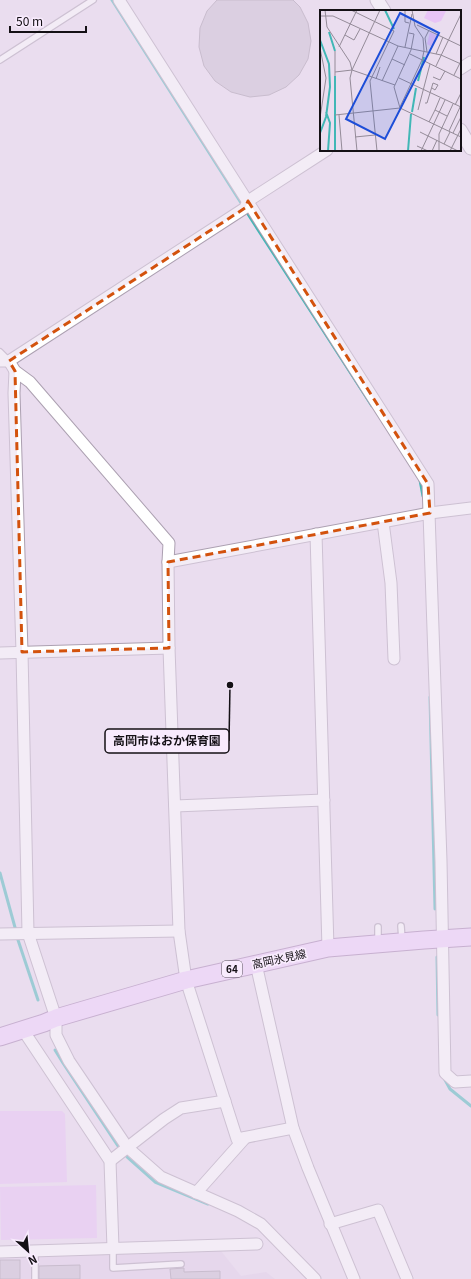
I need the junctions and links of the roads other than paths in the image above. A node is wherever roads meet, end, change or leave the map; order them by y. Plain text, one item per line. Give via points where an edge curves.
1 (93, 0) edge
2 (119, 0) edge
3 (377, 0) edge
4 (383, 10) edge
5 (0, 60) edge
6 (471, 62) edge
7 (461, 68) edge
8 (461, 132) edge
9 (471, 148) edge
10 (326, 151) edge
11 (246, 205) junction
12 (0, 352) edge
13 (5, 361) edge
14 (15, 371) junction
15 (471, 508) edge
16 (429, 513) junction
17 (383, 522) junction
18 (316, 534) junction
19 (168, 562) junction
20 (169, 648) junction
21 (22, 652) junction
22 (0, 653) edge
23 (394, 659) dead end
24 (324, 800) junction
25 (175, 806) junction
26 (179, 931) junction
27 (14, 934) edge
28 (471, 937) edge
29 (442, 939) junction
30 (328, 948) junction
31 (256, 964) junction
32 (186, 980) junction
33 (56, 1018) junction
34 (24, 1030) junction
35 (0, 1037) edge
36 (471, 1081) edge
37 (225, 1101) junction
38 (293, 1128) junction
39 (245, 1138) junction
40 (126, 1147) junction
41 (110, 1161) junction
42 (196, 1193) junction
43 (330, 1224) junction
44 (257, 1244) dead end
45 (113, 1248) junction
46 (35, 1251) junction
47 (0, 1252) edge
48 (181, 1264) dead end
49 (35, 1279) edge
50 (315, 1279) edge
51 (354, 1279) edge
52 (407, 1279) edge

1 - 5 lane
2 - 11 street
3 - 4 street
6 - 7 street
8 - 9 street
10 - 11 street
11 - 13 street via 233,216
11 - 16 street via 428,484
12 - 13 lane
13 - 14 street
14 - 19 street via 30,382 169,543
14 - 21 street
15 - 16 street
16 - 17 street
16 - 29 street via 443,861
17 - 18 street
17 - 23 street via 391,582
18 - 19 street
18 - 24 street
19 - 20 street
20 - 21 street
20 - 25 street
21 - 22 street
21 - 27 street
24 - 25 street
24 - 30 street
25 - 26 street
26 - 27 street
26 - 32 street
27 - 33 street
28 - 29 main road, 高岡氷見線 / 64
29 - 30 main road, 高岡氷見線 / 64 via 401,934 378,935
29 - 36 street via 446,1072 455,1082
30 - 31 main road, 高岡氷見線 / 64
31 - 32 main road, 高岡氷見線 / 64
31 - 38 street
32 - 33 main road, 高岡氷見線 / 64
32 - 37 street
33 - 34 main road, 高岡氷見線 / 64
33 - 40 street via 56,1035 69,1061
34 - 35 main road, 高岡氷見線 / 64
34 - 41 street
37 - 39 street via 237,1139
37 - 40 street via 181,1108
38 - 39 street
38 - 43 street
39 - 42 street
40 - 41 street
40 - 42 street via 161,1177
41 - 45 street
42 - 50 street via 261,1224
43 - 51 street
43 - 52 street via 378,1210
44 - 45 street
45 - 46 street
45 - 48 lane via 113,1268
46 - 47 street
46 - 49 lane

